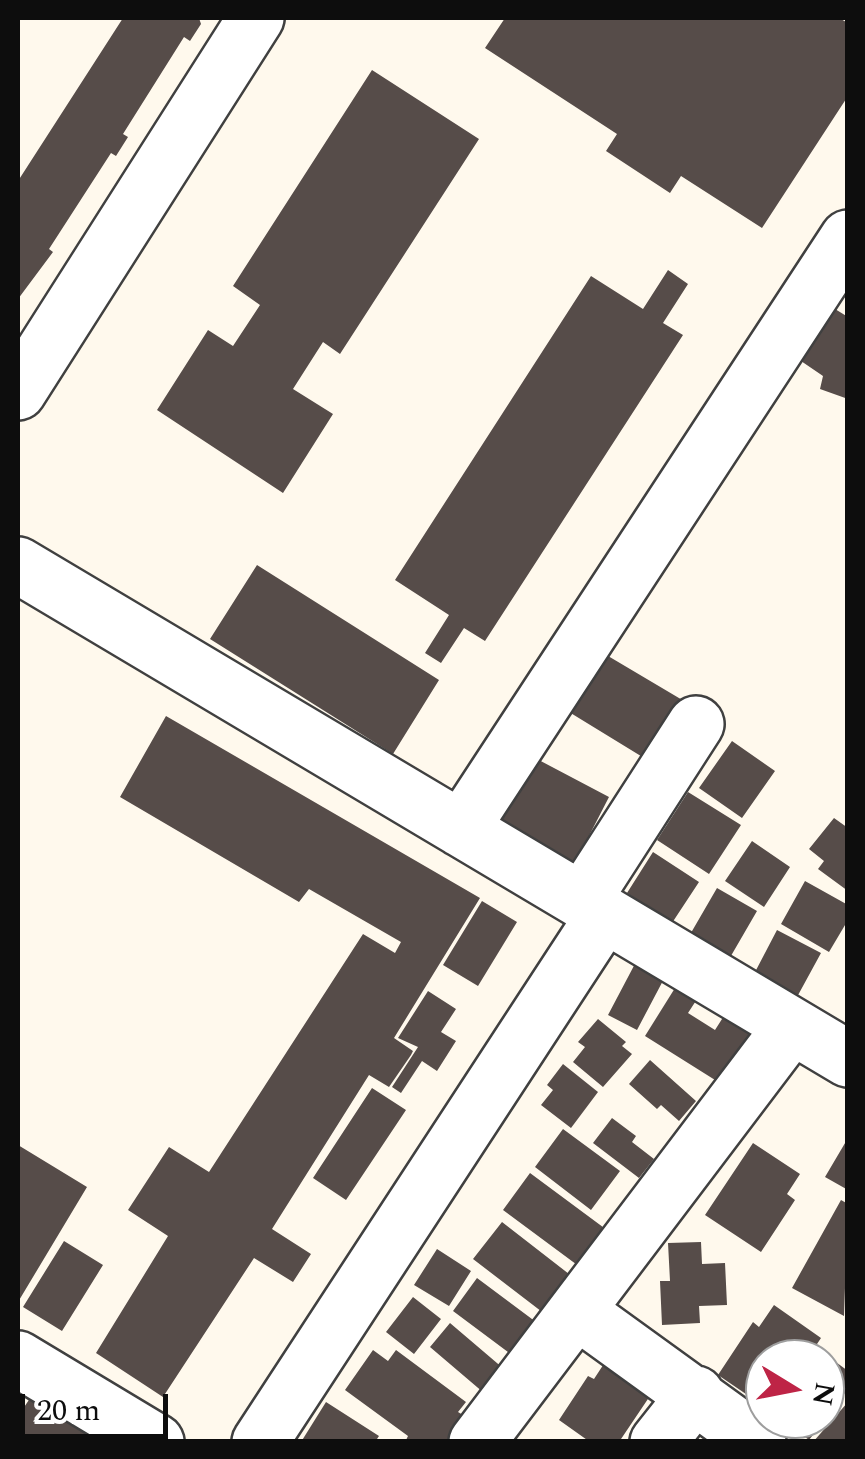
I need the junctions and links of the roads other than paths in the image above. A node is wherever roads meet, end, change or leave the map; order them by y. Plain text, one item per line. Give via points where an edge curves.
1 (256, 18) edge
2 (848, 238) edge
3 (18, 392) edge
4 (18, 566) edge
5 (696, 724) dead end
6 (461, 829) junction
7 (594, 908) junction
8 (792, 1026) junction
9 (848, 1058) edge
10 (577, 1311) junction
11 (21, 1368) edge
12 (696, 1394) junction
13 (156, 1442) edge
14 (260, 1442) edge
15 (477, 1442) edge
16 (658, 1442) edge
17 (758, 1442) edge

1 - 3 street
2 - 6 street
4 - 6 street
5 - 7 street
6 - 7 street
7 - 8 street
7 - 14 street
8 - 9 street
8 - 10 street
10 - 12 street
10 - 15 street
11 - 13 street
12 - 16 street
12 - 17 street

